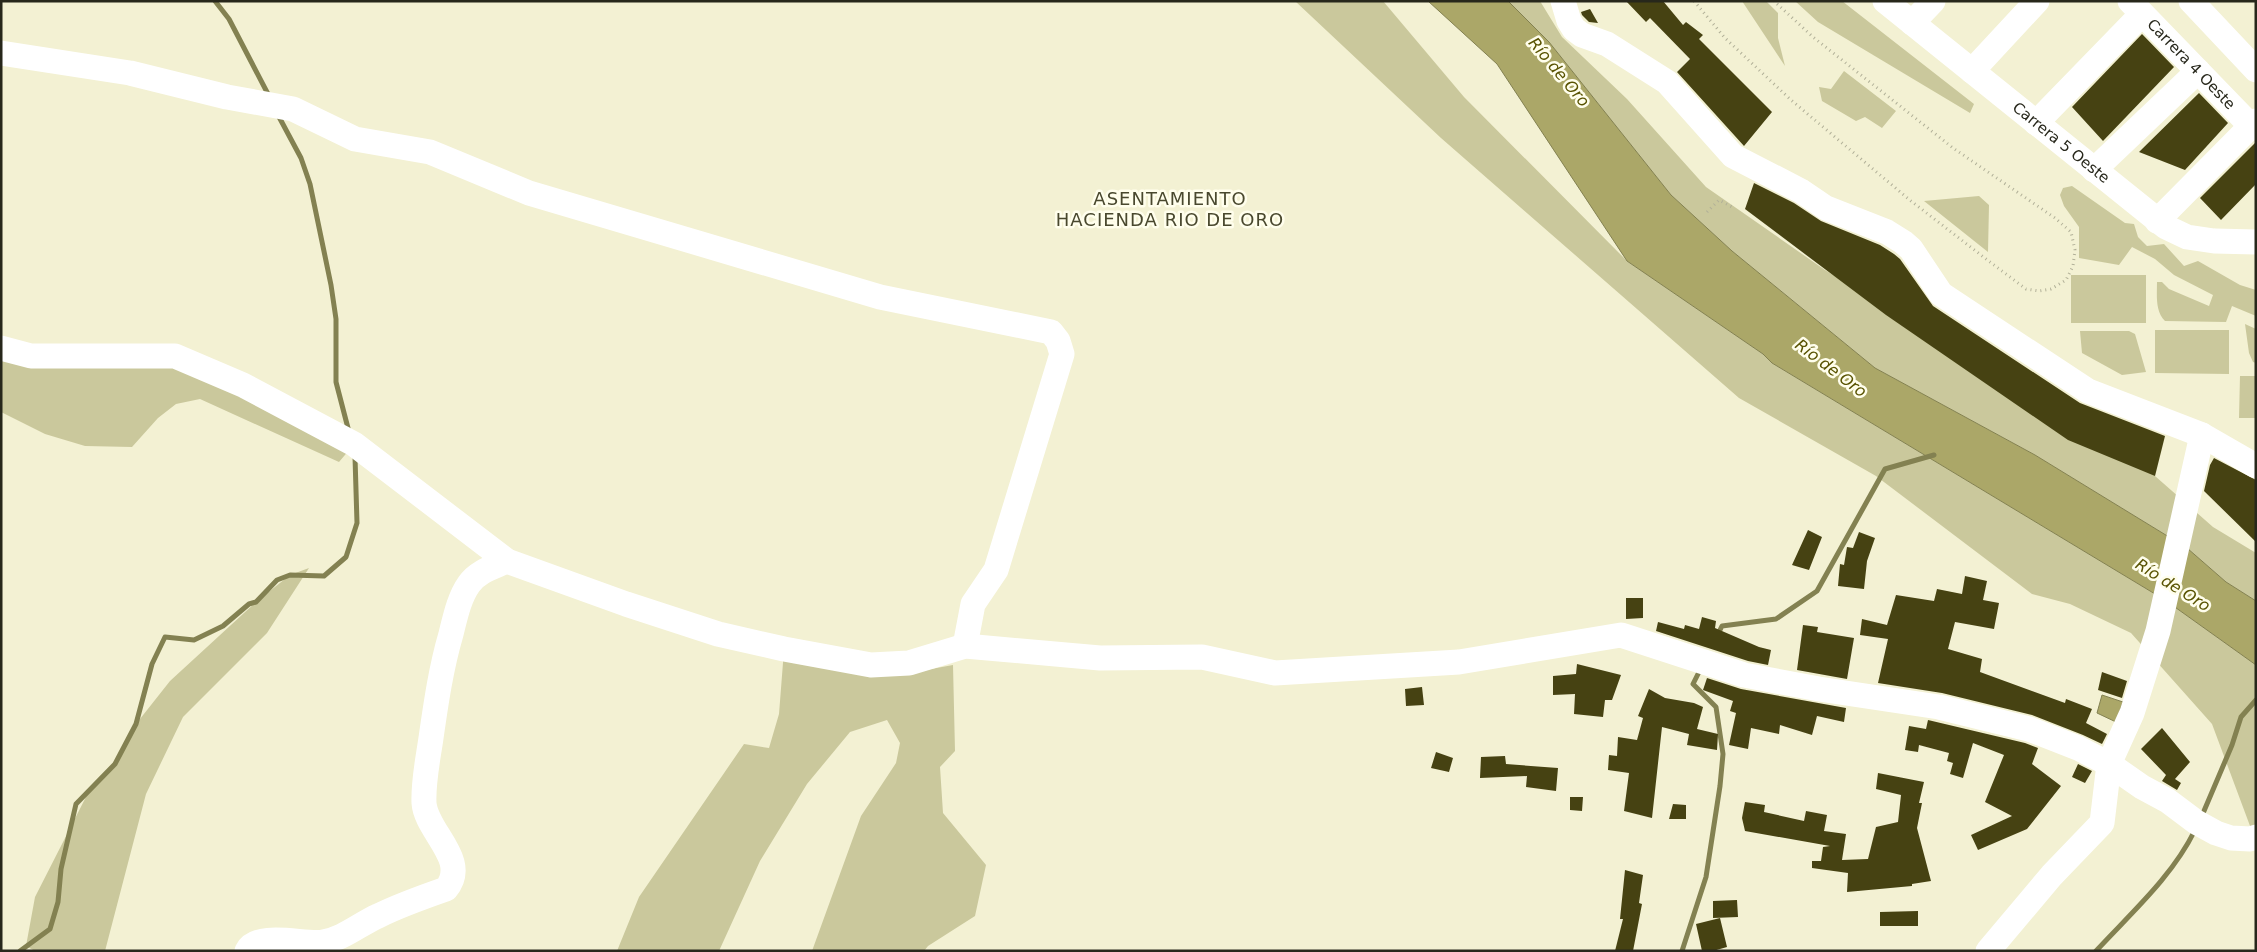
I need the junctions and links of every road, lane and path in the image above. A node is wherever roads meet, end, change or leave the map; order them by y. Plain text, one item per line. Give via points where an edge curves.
1 (1563, 1) edge
2 (1694, 1) edge
3 (1774, 1) edge
4 (1885, 1) edge
5 (1933, 1) edge
6 (2036, 1) edge
7 (2191, 1) edge
8 (2136, 8) edge
9 (1912, 23) junction
10 (1, 52) edge
11 (2256, 70) edge
12 (1972, 71) junction
13 (2198, 71) junction
14 (2036, 123) junction
15 (2253, 124) edge
16 (2094, 170) junction
17 (1734, 208) dead end
18 (1707, 212) dead end
19 (2157, 221) junction
20 (2255, 241) edge
21 (1, 348) edge
22 (2202, 435) junction
23 (2256, 466) edge
24 (507, 560) junction
25 (965, 646) junction
26 (2109, 764) junction
27 (2256, 837) edge
28 (247, 951) edge
29 (1988, 951) edge

1 - 22 street via 1574,29 1607,44 1667,82 1733,156 1801,191 1826,208 1887,232 1903,242 1941,294 2088,391
2 - 3 path via 1724,38 1791,100 1911,201 1990,262 2026,289 2051,289 2066,280 2073,266 2075,250 2071,232 1953,148 1812,37
4 - 9 street, Carrera 5 Oeste
5 - 9 street
6 - 12 street
7 - 11 street
8 - 13 street, Carrera 4 Oeste
8 - 14 street
9 - 12 street, Carrera 5 Oeste
10 - 25 street via 130,73 293,109 355,139 430,152 529,193 870,294 1051,332 1062,354 996,570 973,604
12 - 14 street, Carrera 5 Oeste
13 - 15 street, Carrera 4 Oeste
13 - 16 street
14 - 16 street, Carrera 5 Oeste
15 - 19 street
16 - 19 street, Carrera 5 Oeste
17 - 18 path via 1719,200
19 - 20 street, Carrera 5 Oeste via 2187,237
21 - 24 street via 31,356 175,356 243,385 354,444
22 - 23 street
22 - 26 street via 2158,631 2132,713
24 - 25 street via 718,634 821,657 871,665 909,663
24 - 28 street via 476,575 468,585 455,616 439,677 424,804 451,860 454,872 451,883 446,889 378,916 330,941 265,941 253,944
25 - 26 street via 1100,658 1202,657 1275,673 1459,662 1621,635 1744,675 1939,707 2029,729
26 - 27 street via 2216,833 2232,838
26 - 29 street via 2102,823 2052,875

